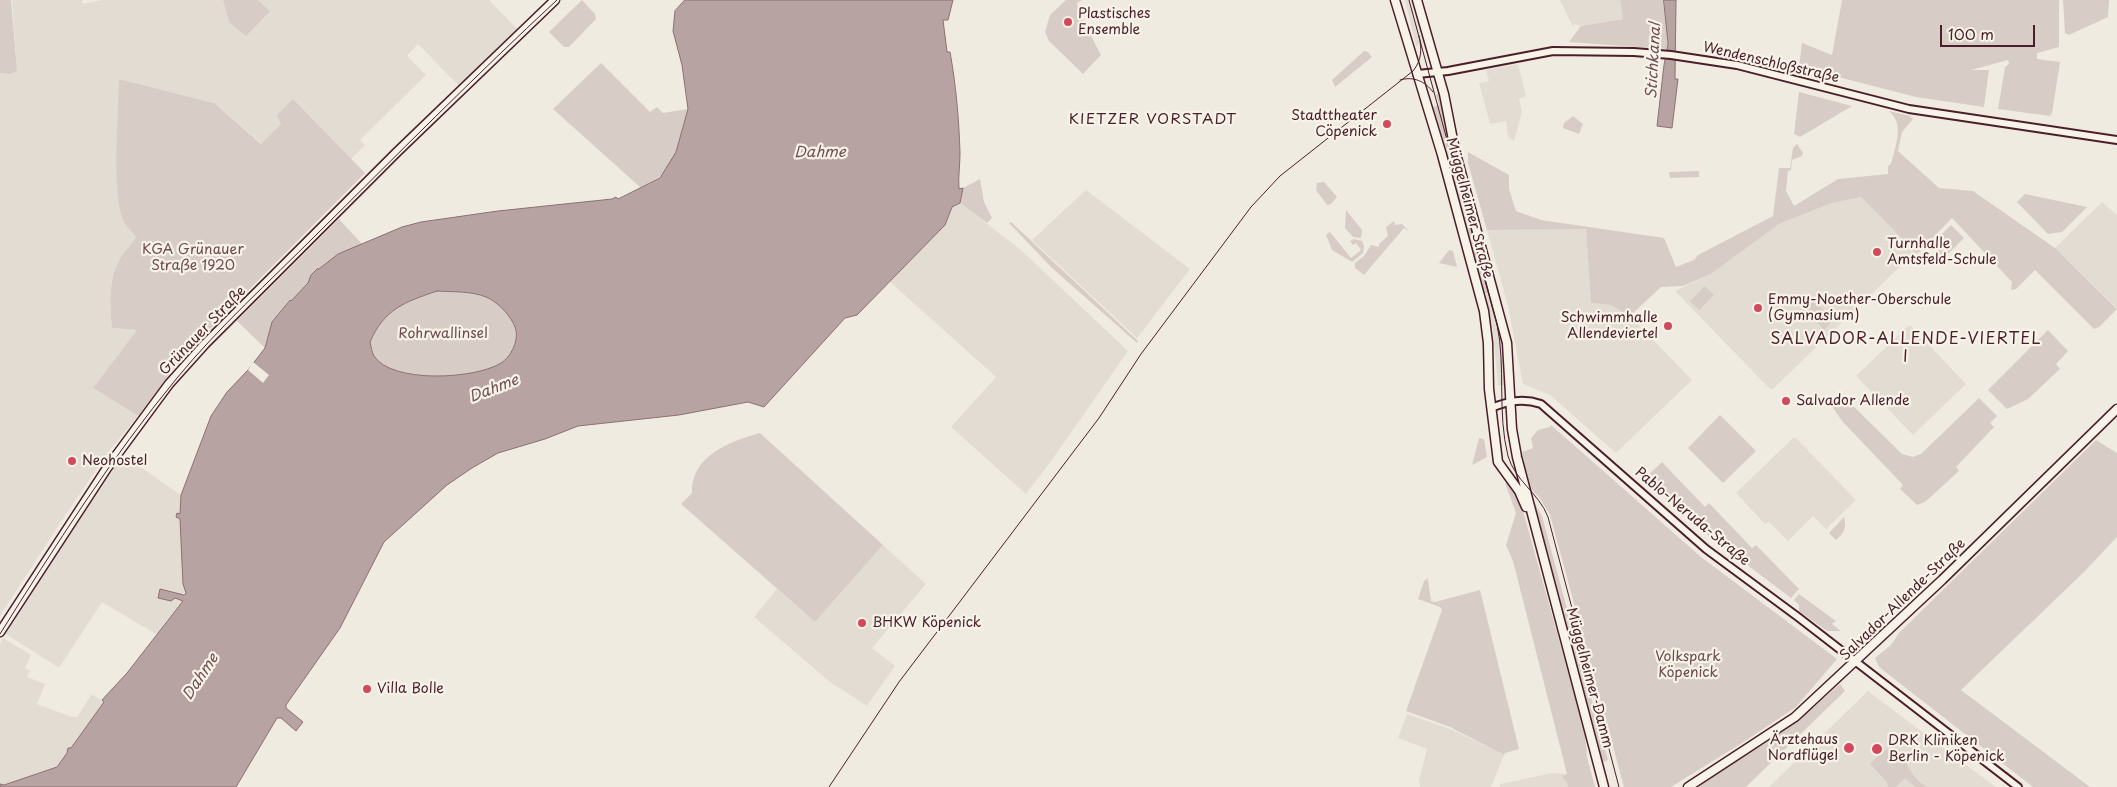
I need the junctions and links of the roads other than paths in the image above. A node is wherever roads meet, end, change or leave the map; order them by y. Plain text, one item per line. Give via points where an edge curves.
1 (555, 0) edge
2 (1395, 0) edge
3 (1417, 0) edge
4 (1438, 72) junction
5 (1416, 74) junction
6 (2117, 140) edge
7 (1511, 401) junction
8 (1491, 408) junction
9 (2117, 408) edge
10 (1512, 424) joint
11 (1494, 427) joint
12 (1549, 575) junction
13 (0, 632) edge
14 (1856, 662) junction
15 (1604, 787) edge
16 (1688, 787) edge
17 (2018, 787) edge

1 - 13 main road, Grünauer Straße via 397,152 169,384 107,468
2 - 5 main road, Müggelheimer Straße
3 - 4 main road, Müggelheimer Straße
4 - 5 street, Wendenschloßstraße
4 - 6 street, Wendenschloßstraße via 1553,51 1688,57 1736,65 1909,109
4 - 7 main road, Müggelheimer Straße via 1454,150 1507,343
5 - 8 main road, Müggelheimer Straße via 1442,154 1484,311
7 - 8 street
7 - 10 main road, Müggelheimer Straße
7 - 14 street, Pablo-Neruda-Straße via 1541,404 1706,549
8 - 11 main road, Müggelheimer Straße
9 - 14 main road, Salvador-Allende-Straße
10 - 12 main road, Müggelheimer Damm
11 - 12 main road, Müggelheimer Damm via 1498,462 1523,498 1540,562
12 - 15 main road, Müggelheimer Damm
14 - 16 main road, Salvador-Allende-Straße via 1795,717
14 - 17 street, Pablo-Neruda-Straße

